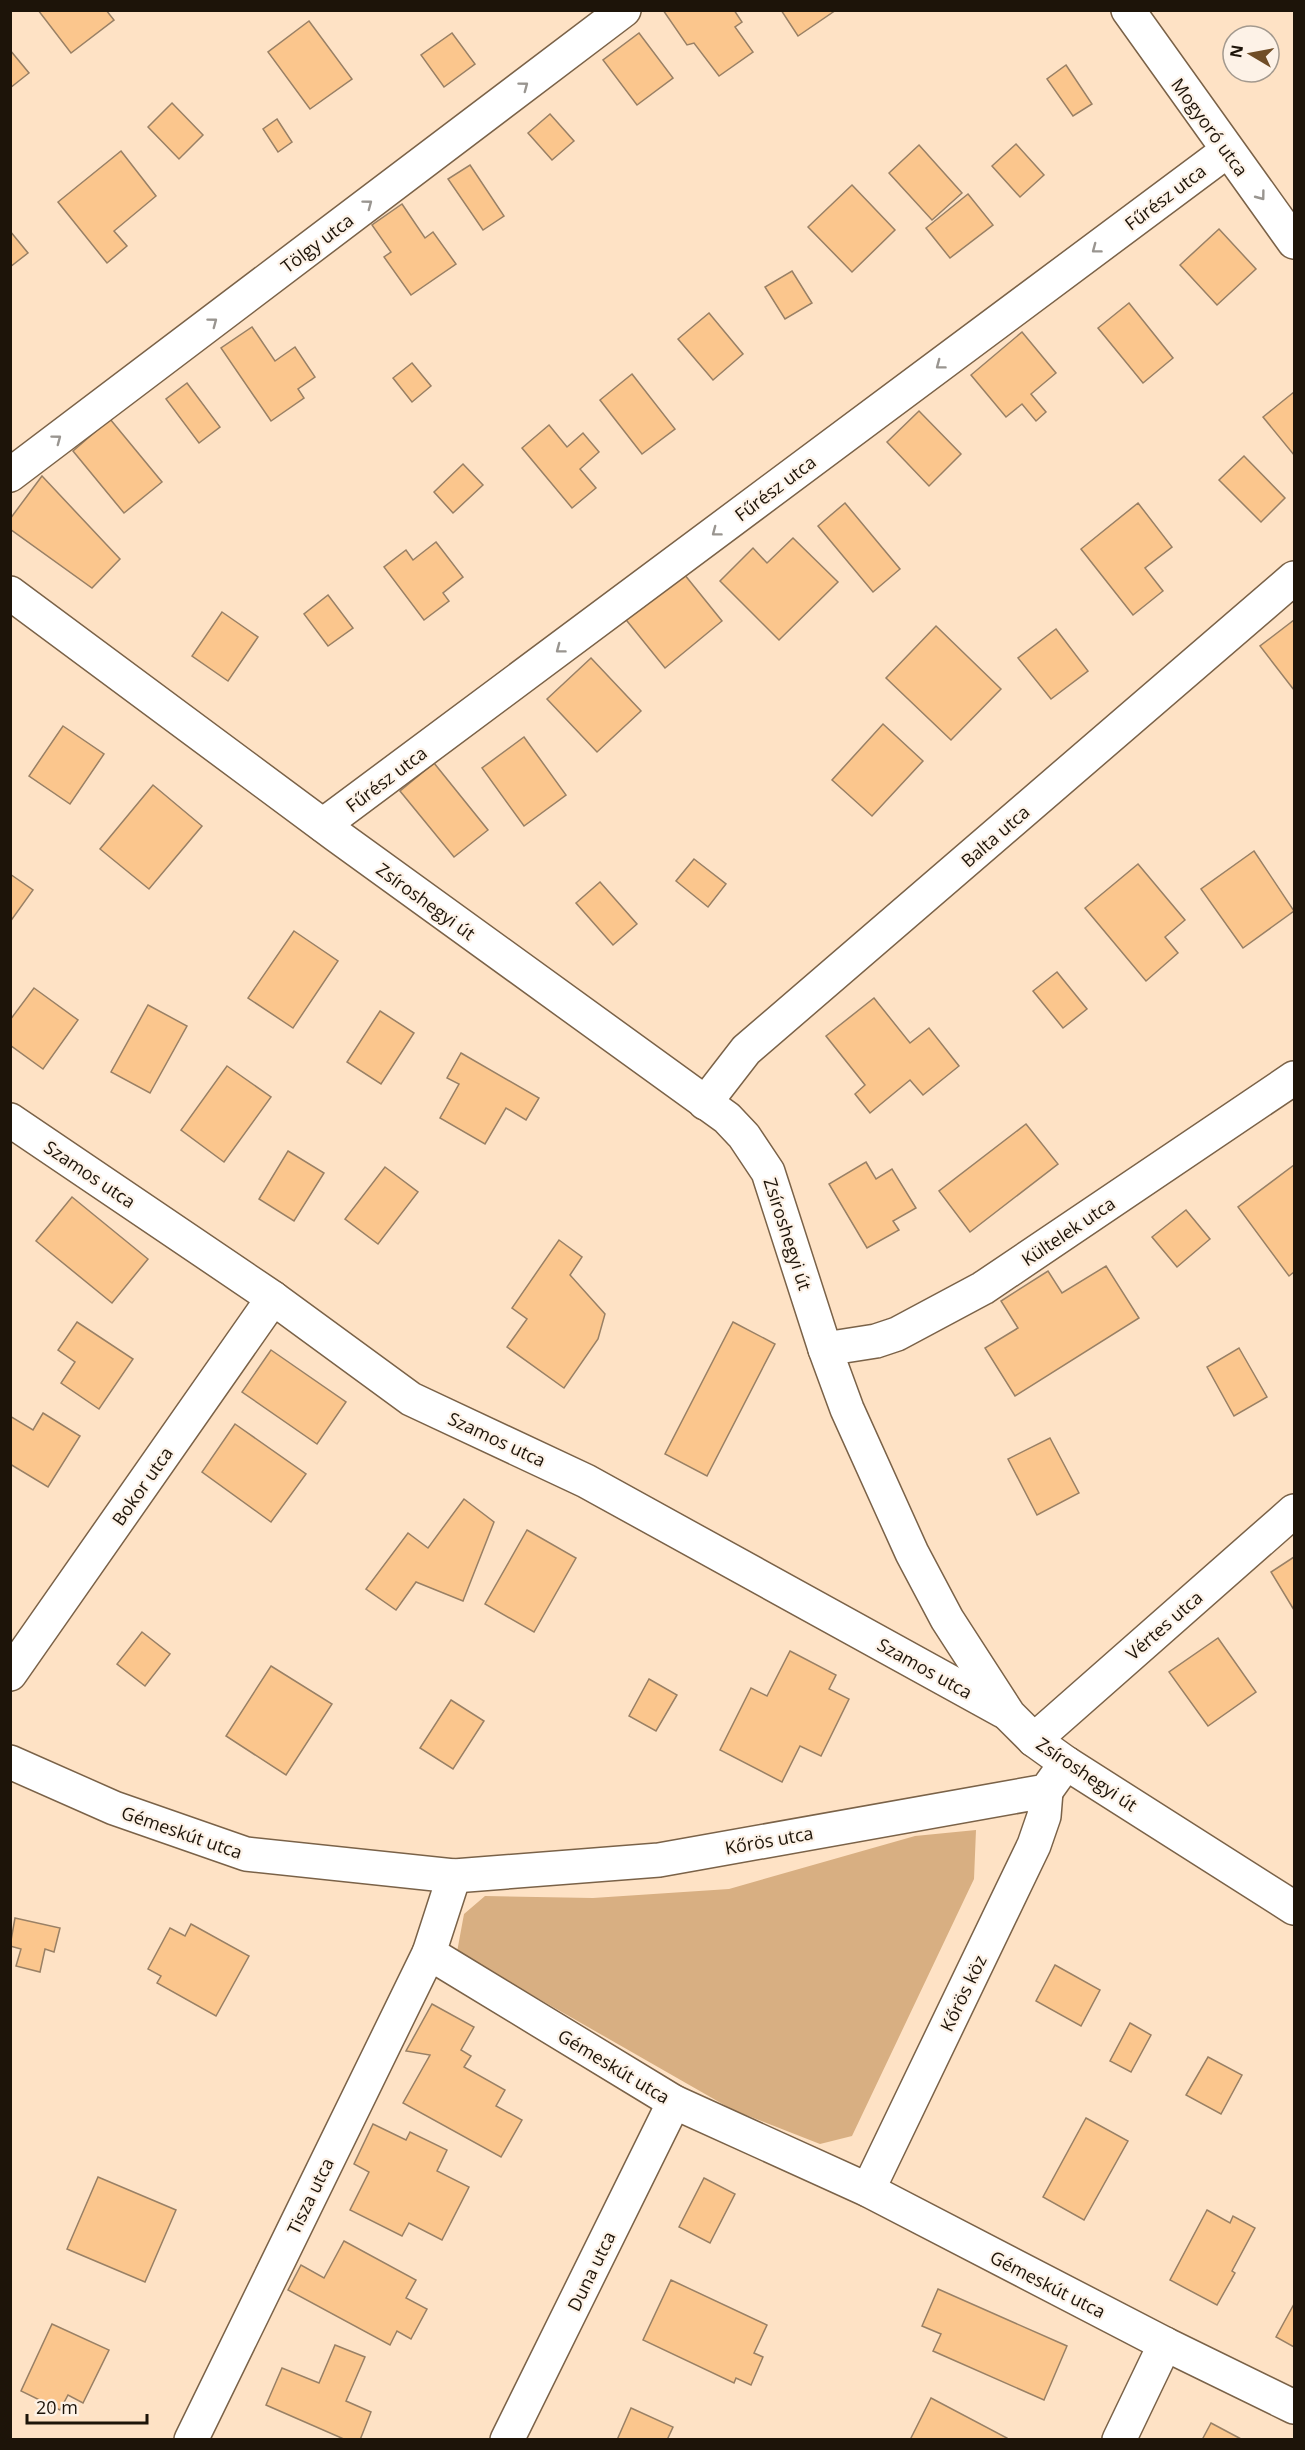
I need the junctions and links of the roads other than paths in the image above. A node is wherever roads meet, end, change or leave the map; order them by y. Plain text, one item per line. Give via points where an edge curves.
1 (624, 10) edge
2 (1128, 10) edge
3 (1227, 151) junction
4 (1294, 242) edge
5 (10, 475) edge
6 (1294, 578) edge
7 (10, 593) edge
8 (323, 825) junction
9 (1294, 1078) edge
10 (705, 1103) junction
11 (10, 1120) edge
12 (273, 1299) junction
13 (825, 1349) junction
14 (1294, 1511) edge
15 (10, 1674) edge
16 (1010, 1715) junction
17 (1034, 1740) junction
18 (10, 1762) edge
19 (1066, 1763) junction
20 (1046, 1791) junction
21 (454, 1876) junction
22 (1294, 1908) edge
23 (429, 1953) junction
24 (674, 2102) junction
25 (868, 2190) junction
26 (1165, 2344) junction
27 (1294, 2407) edge
28 (191, 2439) edge
29 (507, 2439) edge
30 (1119, 2439) edge

5 -> 1 street, Tölgy utca
2 - 3 street, Mogyoró utca
3 -> 4 street, Mogyoró utca
3 -> 8 street, Fűrész utca
6 - 10 street, Balta utca via 746,1050
7 - 8 street, Zsíroshegyi út
8 - 10 street, Zsíroshegyi út
9 - 13 street, Kültelek utca via 983,1288 897,1334
10 - 13 street, Zsíroshegyi út via 744,1136 768,1172
11 - 12 street, Szamos utca
12 - 15 street, Bokor utca
12 - 16 street, Szamos utca via 411,1399 586,1481
13 - 16 street, Zsíroshegyi út via 912,1553 947,1619
14 - 17 street, Vértes utca
16 - 17 street, Zsíroshegyi út
17 - 19 street, Zsíroshegyi út
18 - 21 street, Gémeskút utca via 114,1808 246,1854
19 - 20 street
19 - 22 street, Zsíroshegyi út
20 - 21 street, Kőrös utca via 659,1860
20 - 25 street, Kőrös köz via 1044,1816 1034,1845
21 - 23 street
23 - 24 street, Gémeskút utca
23 - 28 street, Tisza utca
24 - 25 street, Gémeskút utca
24 - 29 street, Duna utca
25 - 26 street, Gémeskút utca
26 - 27 street, Gémeskút utca
26 - 30 street

